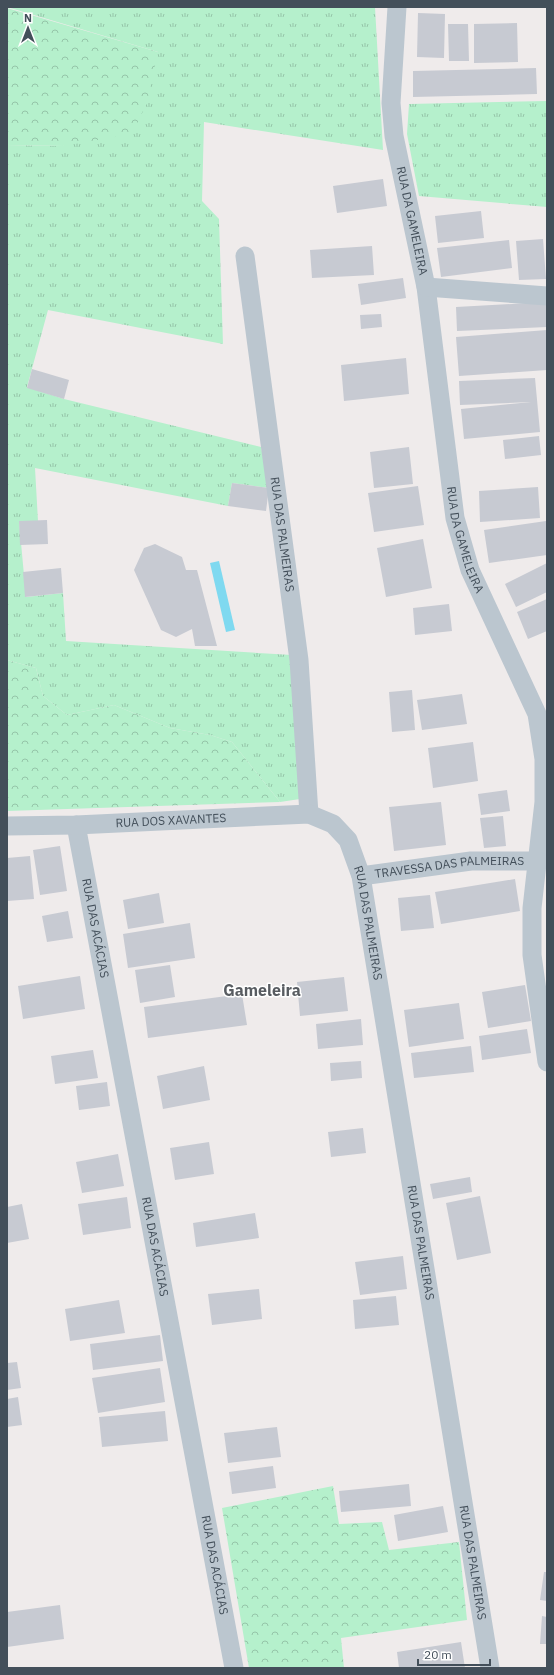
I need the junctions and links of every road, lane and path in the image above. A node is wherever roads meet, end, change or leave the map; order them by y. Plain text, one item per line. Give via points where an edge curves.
1 (397, 7) edge
2 (245, 256) dead end
3 (426, 288) junction
4 (547, 296) edge
5 (309, 814) junction
6 (333, 824) joint
7 (76, 825) junction
8 (7, 826) edge
9 (538, 862) junction
10 (361, 876) junction
11 (547, 1062) edge
12 (234, 1668) edge
13 (490, 1668) edge

1 - 3 street, RUA DA GAMELEIRA via 391,96 394,136
2 - 5 street, RUA DAS PALMEIRAS via 299,660
3 - 4 street
3 - 9 street, RUA DA GAMELEIRA via 455,518 470,570 537,714 544,759 544,802
5 - 6 street, RUA DOS XAVANTES
5 - 7 street, RUA DOS XAVANTES
6 - 10 street, RUA DAS PALMEIRAS via 348,840
7 - 8 street, RUA DOS XAVANTES
7 - 12 street, RUA DAS ACÁCIAS
9 - 10 street, TRAVESSA DAS PALMEIRAS via 471,862
9 - 11 street, RUA DA GAMELEIRA via 532,908 532,955
10 - 13 street, RUA DAS PALMEIRAS

